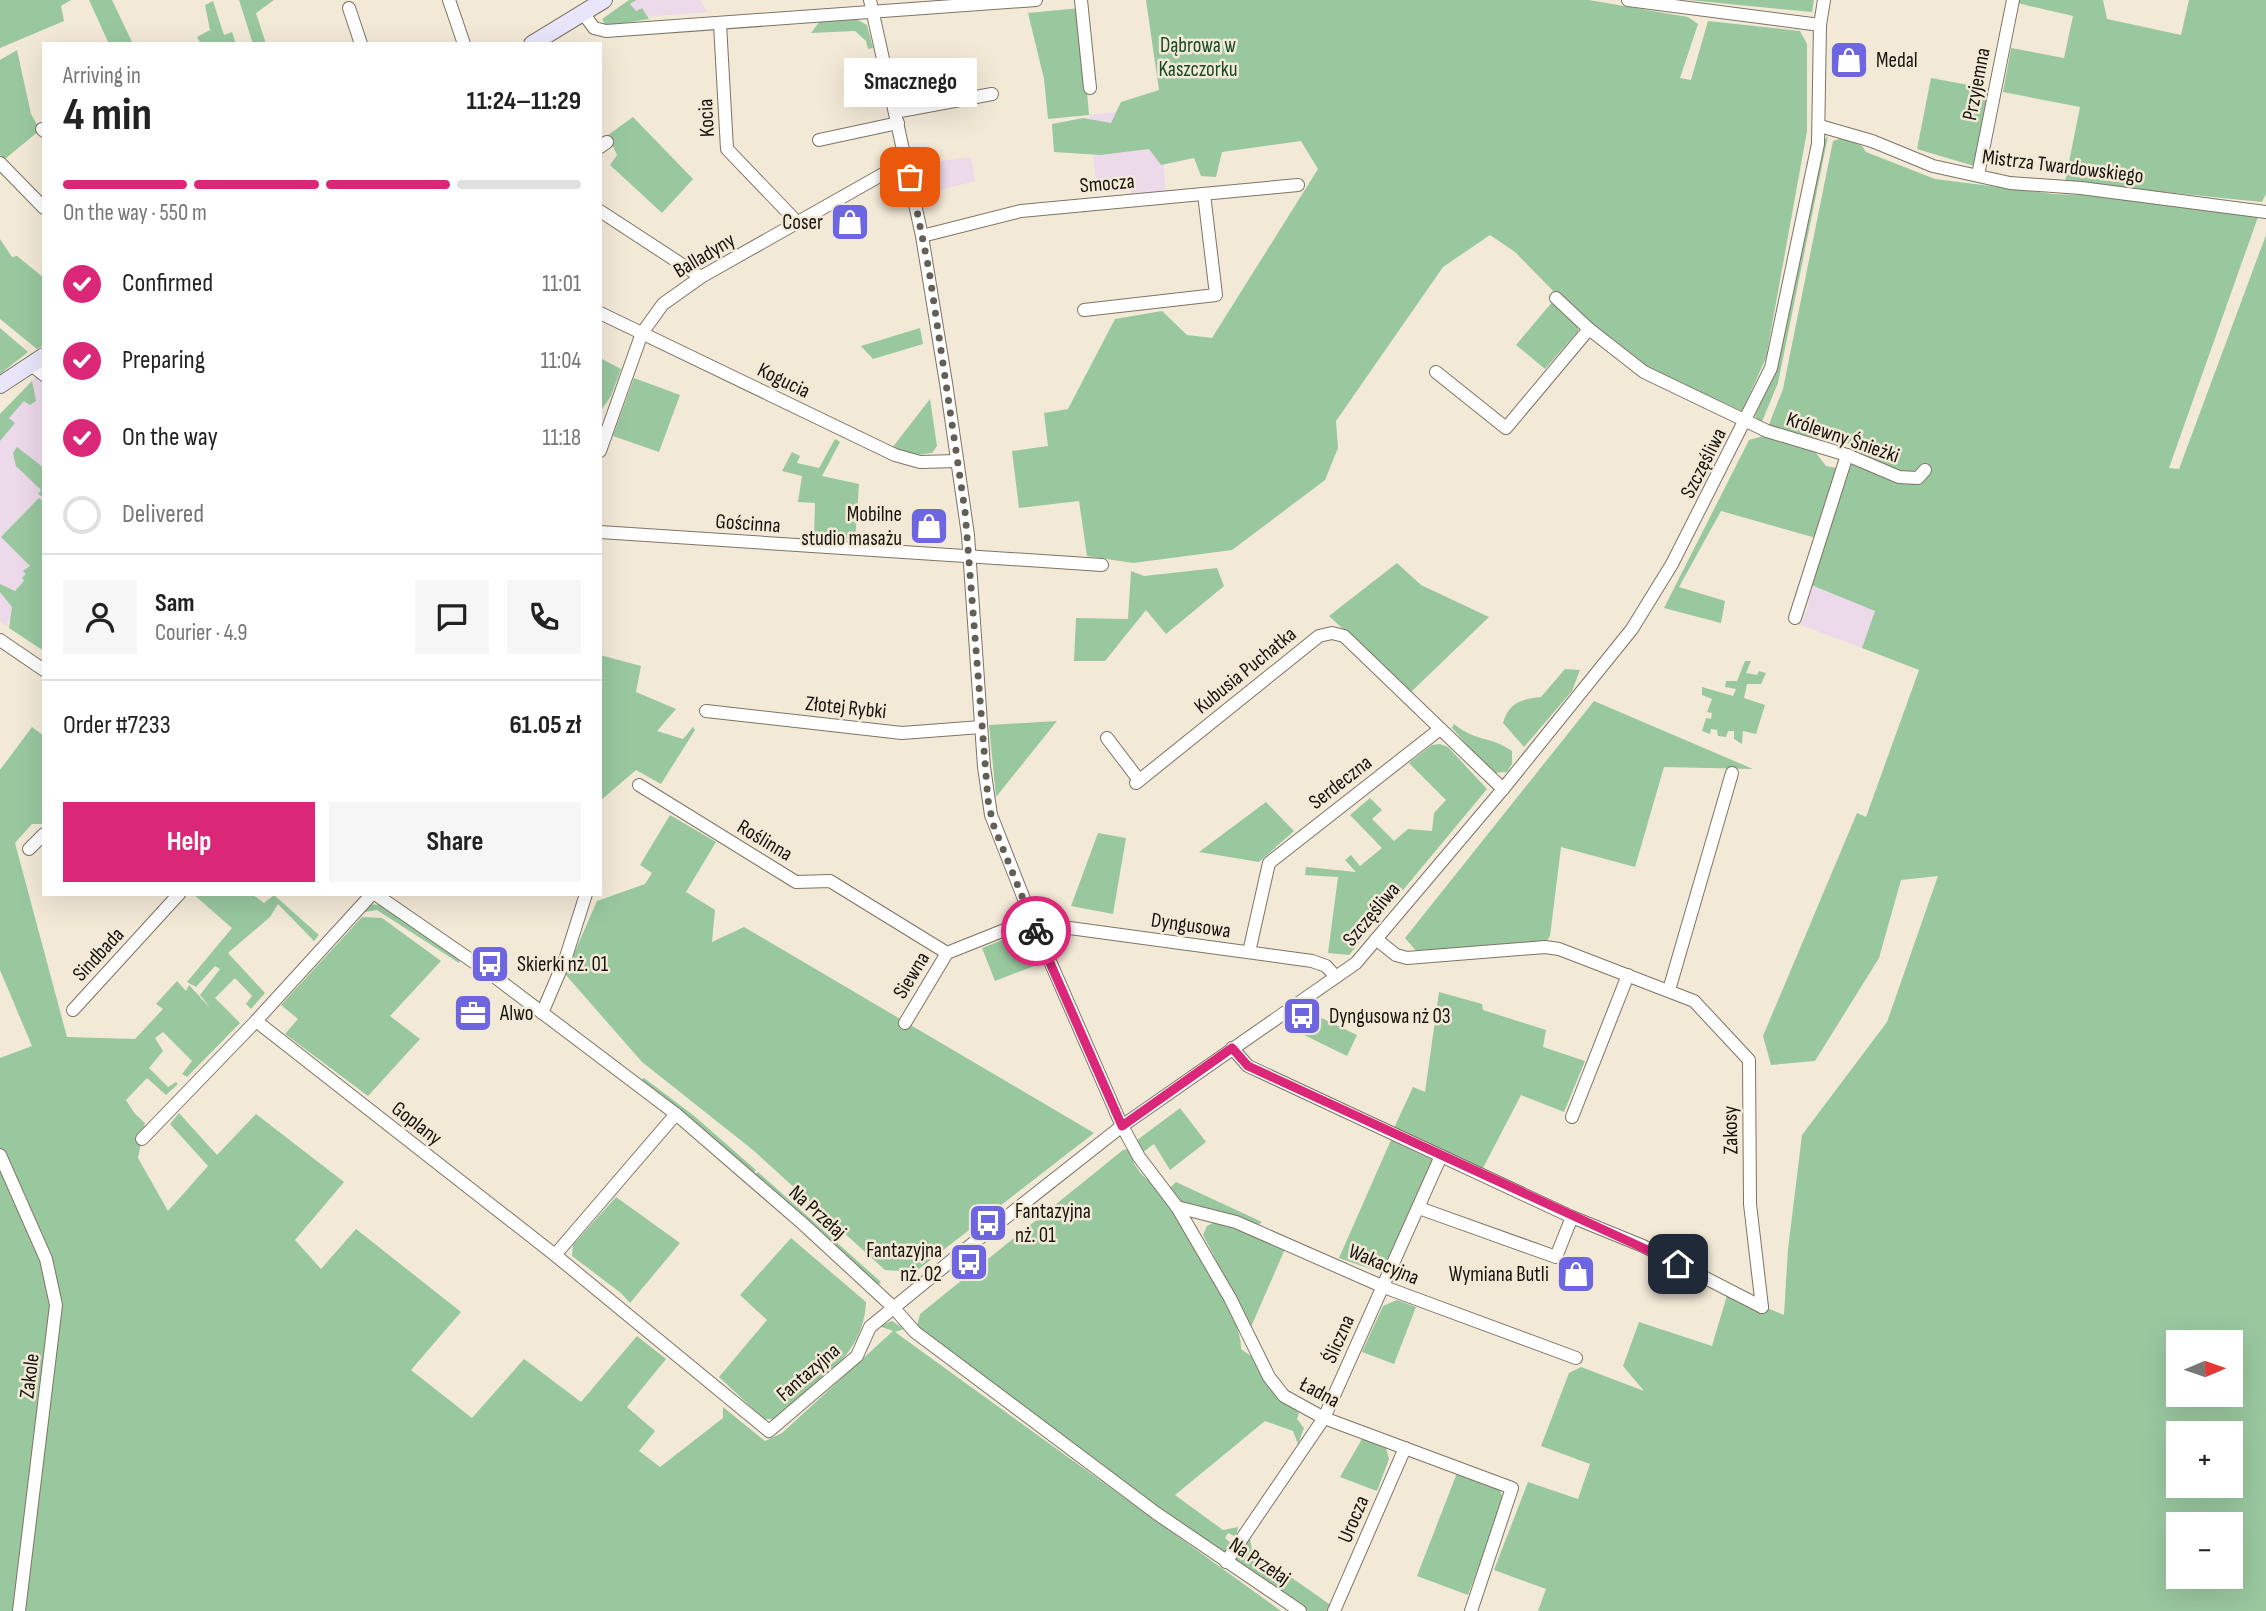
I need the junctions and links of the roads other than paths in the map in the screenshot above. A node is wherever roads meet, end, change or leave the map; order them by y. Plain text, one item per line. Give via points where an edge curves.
1 (449, 0) edge
2 (604, 0) edge
3 (1036, 0) edge
4 (1081, 0) edge
5 (1628, 0) edge
6 (1824, 0) edge
7 (2013, 0) edge
8 (968, 3) edge
9 (1695, 5) edge
10 (871, 6) edge
11 (349, 8) dead end
12 (583, 13) junction
13 (720, 24) junction
14 (1820, 25) junction
15 (360, 42) edge
16 (463, 42) edge
17 (535, 42) edge
18 (1090, 88) dead end
19 (992, 94) dead end
20 (896, 118) junction
21 (1820, 126) junction
22 (819, 140) dead end
23 (906, 161) junction
24 (0, 163) edge
25 (1978, 175) junction
26 (1298, 185) dead end
27 (1203, 194) junction
28 (42, 206) edge
29 (602, 212) edge
30 (2266, 212) edge
31 (797, 222) junction
32 (922, 236) junction
33 (701, 277) junction
34 (1556, 298) dead end
35 (1084, 310) dead end
36 (602, 314) edge
37 (1589, 329) junction
38 (642, 333) junction
39 (37, 360) edge
40 (1436, 372) dead end
41 (0, 385) edge
42 (1746, 421) junction
43 (602, 445) edge
44 (1847, 455) junction
45 (957, 461) junction
46 (1926, 470) dead end
47 (602, 532) edge
48 (969, 557) junction
49 (1102, 565) dead end
50 (1796, 618) dead end
51 (0, 640) edge
52 (42, 669) edge
53 (706, 711) dead end
54 (981, 727) junction
55 (1440, 729) junction
56 (1107, 738) dead end
57 (1732, 773) dead end
58 (639, 786) dead end
59 (1503, 789) junction
60 (42, 836) edge
61 (29, 849) dead end
62 (177, 896) edge
63 (372, 896) edge
64 (377, 896) edge
65 (585, 896) edge
66 (1033, 923) junction
67 (1376, 939) junction
68 (1249, 952) junction
69 (947, 953) junction
70 (1628, 975) junction
71 (1336, 977) junction
72 (1669, 990) junction
73 (73, 1010) dead end
74 (542, 1013) junction
75 (256, 1021) junction
76 (905, 1023) dead end
77 (1232, 1048) junction
78 (676, 1114) junction
79 (1572, 1117) dead end
80 (1122, 1126) junction
81 (142, 1139) dead end
82 (0, 1155) edge
83 (1441, 1156) junction
84 (1177, 1207) junction
85 (1419, 1208) junction
86 (1572, 1217) junction
87 (555, 1255) junction
88 (1384, 1287) junction
89 (893, 1307) junction
90 (1576, 1358) dead end
91 (1324, 1418) junction
92 (769, 1431) joint
93 (1405, 1448) junction
94 (1226, 1562) junction
95 (1337, 1609) edge
96 (19, 1611) edge
97 (1300, 1611) edge
98 (1471, 1611) edge

1 - 16 street
2 - 12 main road
3 - 8 street
4 - 18 street
5 - 9 street
6 - 14 street, Szczęśliwa
7 - 25 street, Przyjemna
8 - 10 street
9 - 14 street
10 - 13 street
10 - 20 street, Ładna
11 - 15 street
12 - 13 street via 594,27 606,32
12 - 17 main road
13 - 31 street, Kocia via 727,149
14 - 21 street, Szczęśliwa
19 - 20 street
20 - 22 street
20 - 23 street, Ładna
21 - 25 street, Mistrza Twardowskiego via 1933,166
21 - 42 street, Szczęśliwa via 1773,361
23 - 31 street, Balladyny
23 - 32 street, Ładna
24 - 28 street
25 - 30 street, Mistrza Twardowskiego via 2010,183
26 - 27 street, Smocza
27 - 32 street, Smocza via 1021,211
27 - 35 street via 1216,295
29 - 33 street
31 - 33 street, Balladyny
32 - 45 street, Ładna
33 - 38 street, Balladyny via 663,304
34 - 37 street, Szczęśliwa
36 - 38 street, Kogucia
37 - 40 street via 1503,431
37 - 42 street, Szczęśliwa via 1644,372
38 - 43 street, Balladyny
38 - 45 street, Kogucia via 901,457 928,463
39 - 41 main road
42 - 44 street, Królewny Śnieżki
42 - 59 street, Szczęśliwa via 1653,597
44 - 46 street, Królewny Śnieżki via 1899,477 1918,478
44 - 50 street
45 - 48 street, Ładna
47 - 48 street, Gościnna
48 - 49 street, Gościnna
48 - 54 street, Ładna
51 - 52 street
53 - 54 street, Złotej Rybki via 902,733
54 - 66 street, Ładna via 991,815
55 - 56 street, Kubusia Puchatka via 1344,636 1326,633 1137,782
55 - 59 street
55 - 68 street, Serdeczna via 1269,863
57 - 72 street
58 - 69 street, Roślinna via 796,882 830,881
59 - 67 street, Szczęśliwa
60 - 61 street
62 - 73 street, Sindbada
63 - 75 street
64 - 74 street, Na Przełaj
65 - 74 street
66 - 68 street, Dyngusowa
66 - 69 street, Siewna
66 - 80 street, Ładna
67 - 70 street, Zakosy via 1407,958 1545,947
67 - 71 street, Szczęśliwa via 1356,963
68 - 71 street, Dyngusowa via 1315,961
69 - 76 street, Siewna
70 - 72 street, Zakosy
70 - 79 street
71 - 77 street, Szczęśliwa
72 - 86 street, Zakosy via 1694,1001 1749,1060 1751,1204 1762,1307 1643,1246
74 - 78 street, Na Przełaj
75 - 81 street
75 - 87 street, Goplany
77 - 80 street, Szczęśliwa
77 - 83 street via 1248,1066
78 - 87 street
78 - 89 street, Na Przełaj
80 - 84 street, Ładna
80 - 89 street, Szczęśliwa
82 - 96 street, Zakole via 46,1259 56,1305
83 - 85 street, Śliczna
83 - 86 street
84 - 88 street, Wakacyjna via 1236,1222
84 - 91 street, Ładna via 1274,1385 1290,1400
85 - 86 street via 1556,1257
85 - 88 street, Śliczna
87 - 92 street, Goplany
88 - 90 street, Wakacyjna
88 - 91 street, Śliczna
89 - 92 street, Fantazyjna via 870,1327 857,1356
89 - 94 street, Na Przełaj via 915,1332
91 - 93 street, Ładna
91 - 94 street, Śliczna
93 - 95 street, Urocza
93 - 98 street, Ładna via 1512,1488
94 - 97 street, Na Przełaj

